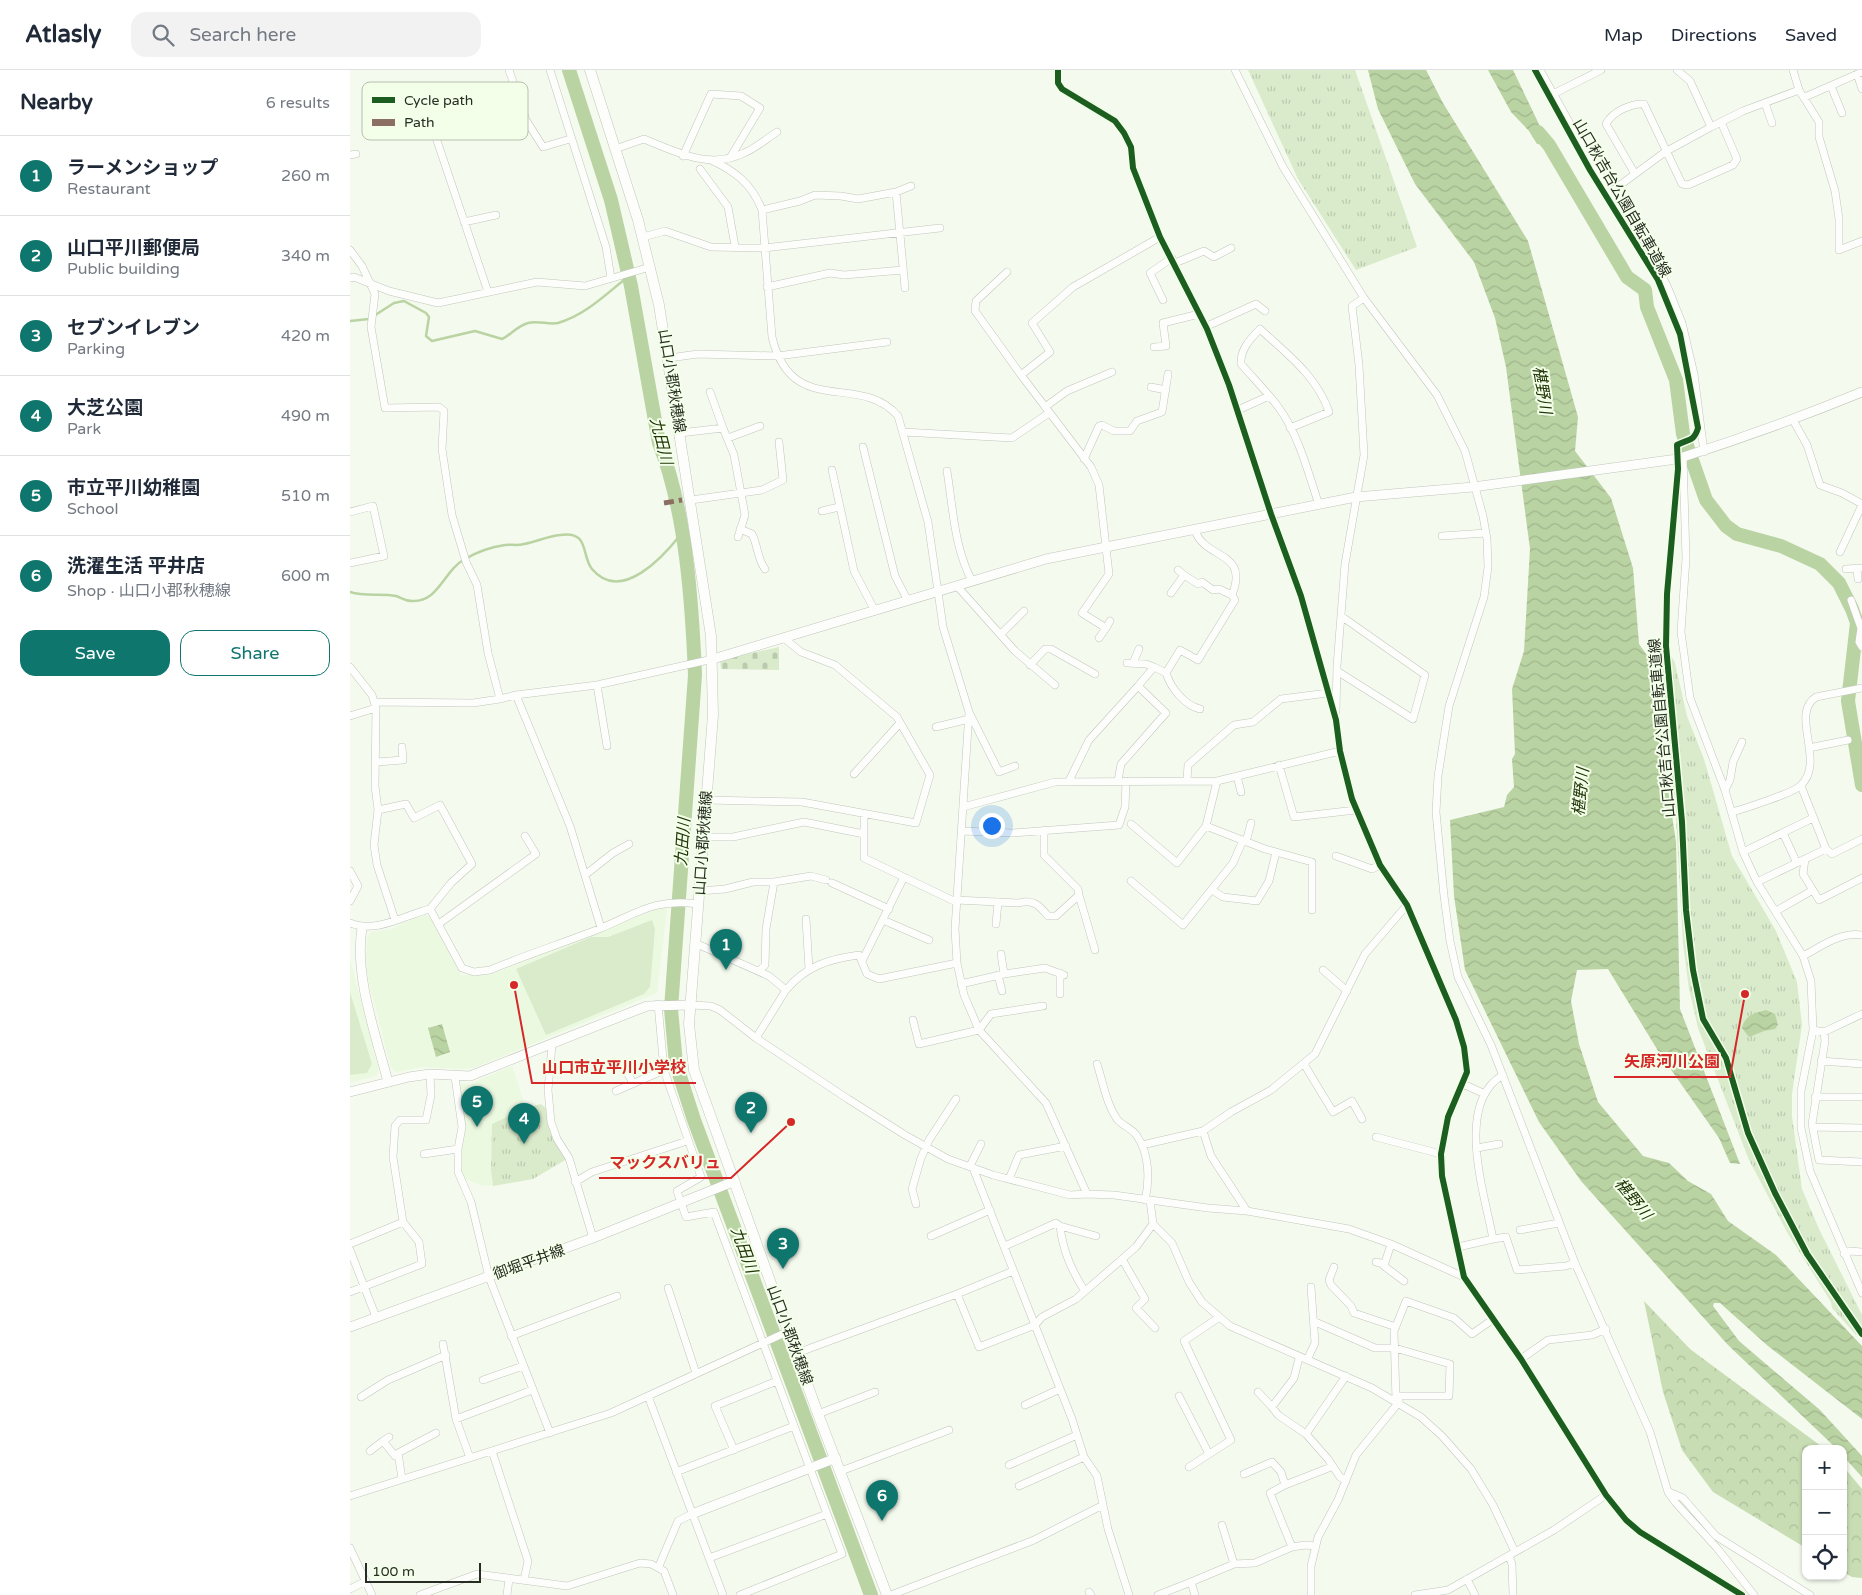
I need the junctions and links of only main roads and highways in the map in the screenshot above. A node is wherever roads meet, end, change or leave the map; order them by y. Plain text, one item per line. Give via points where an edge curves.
1 (590, 70) edge
2 (887, 1595) edge

1 - 2 main road, 山口小郡秋穂線 via 642,237 646,269 669,358 704,577 713,715 700,891 694,904 695,943 685,1004 694,1070 785,1332 797,1353 832,1460 841,1471

